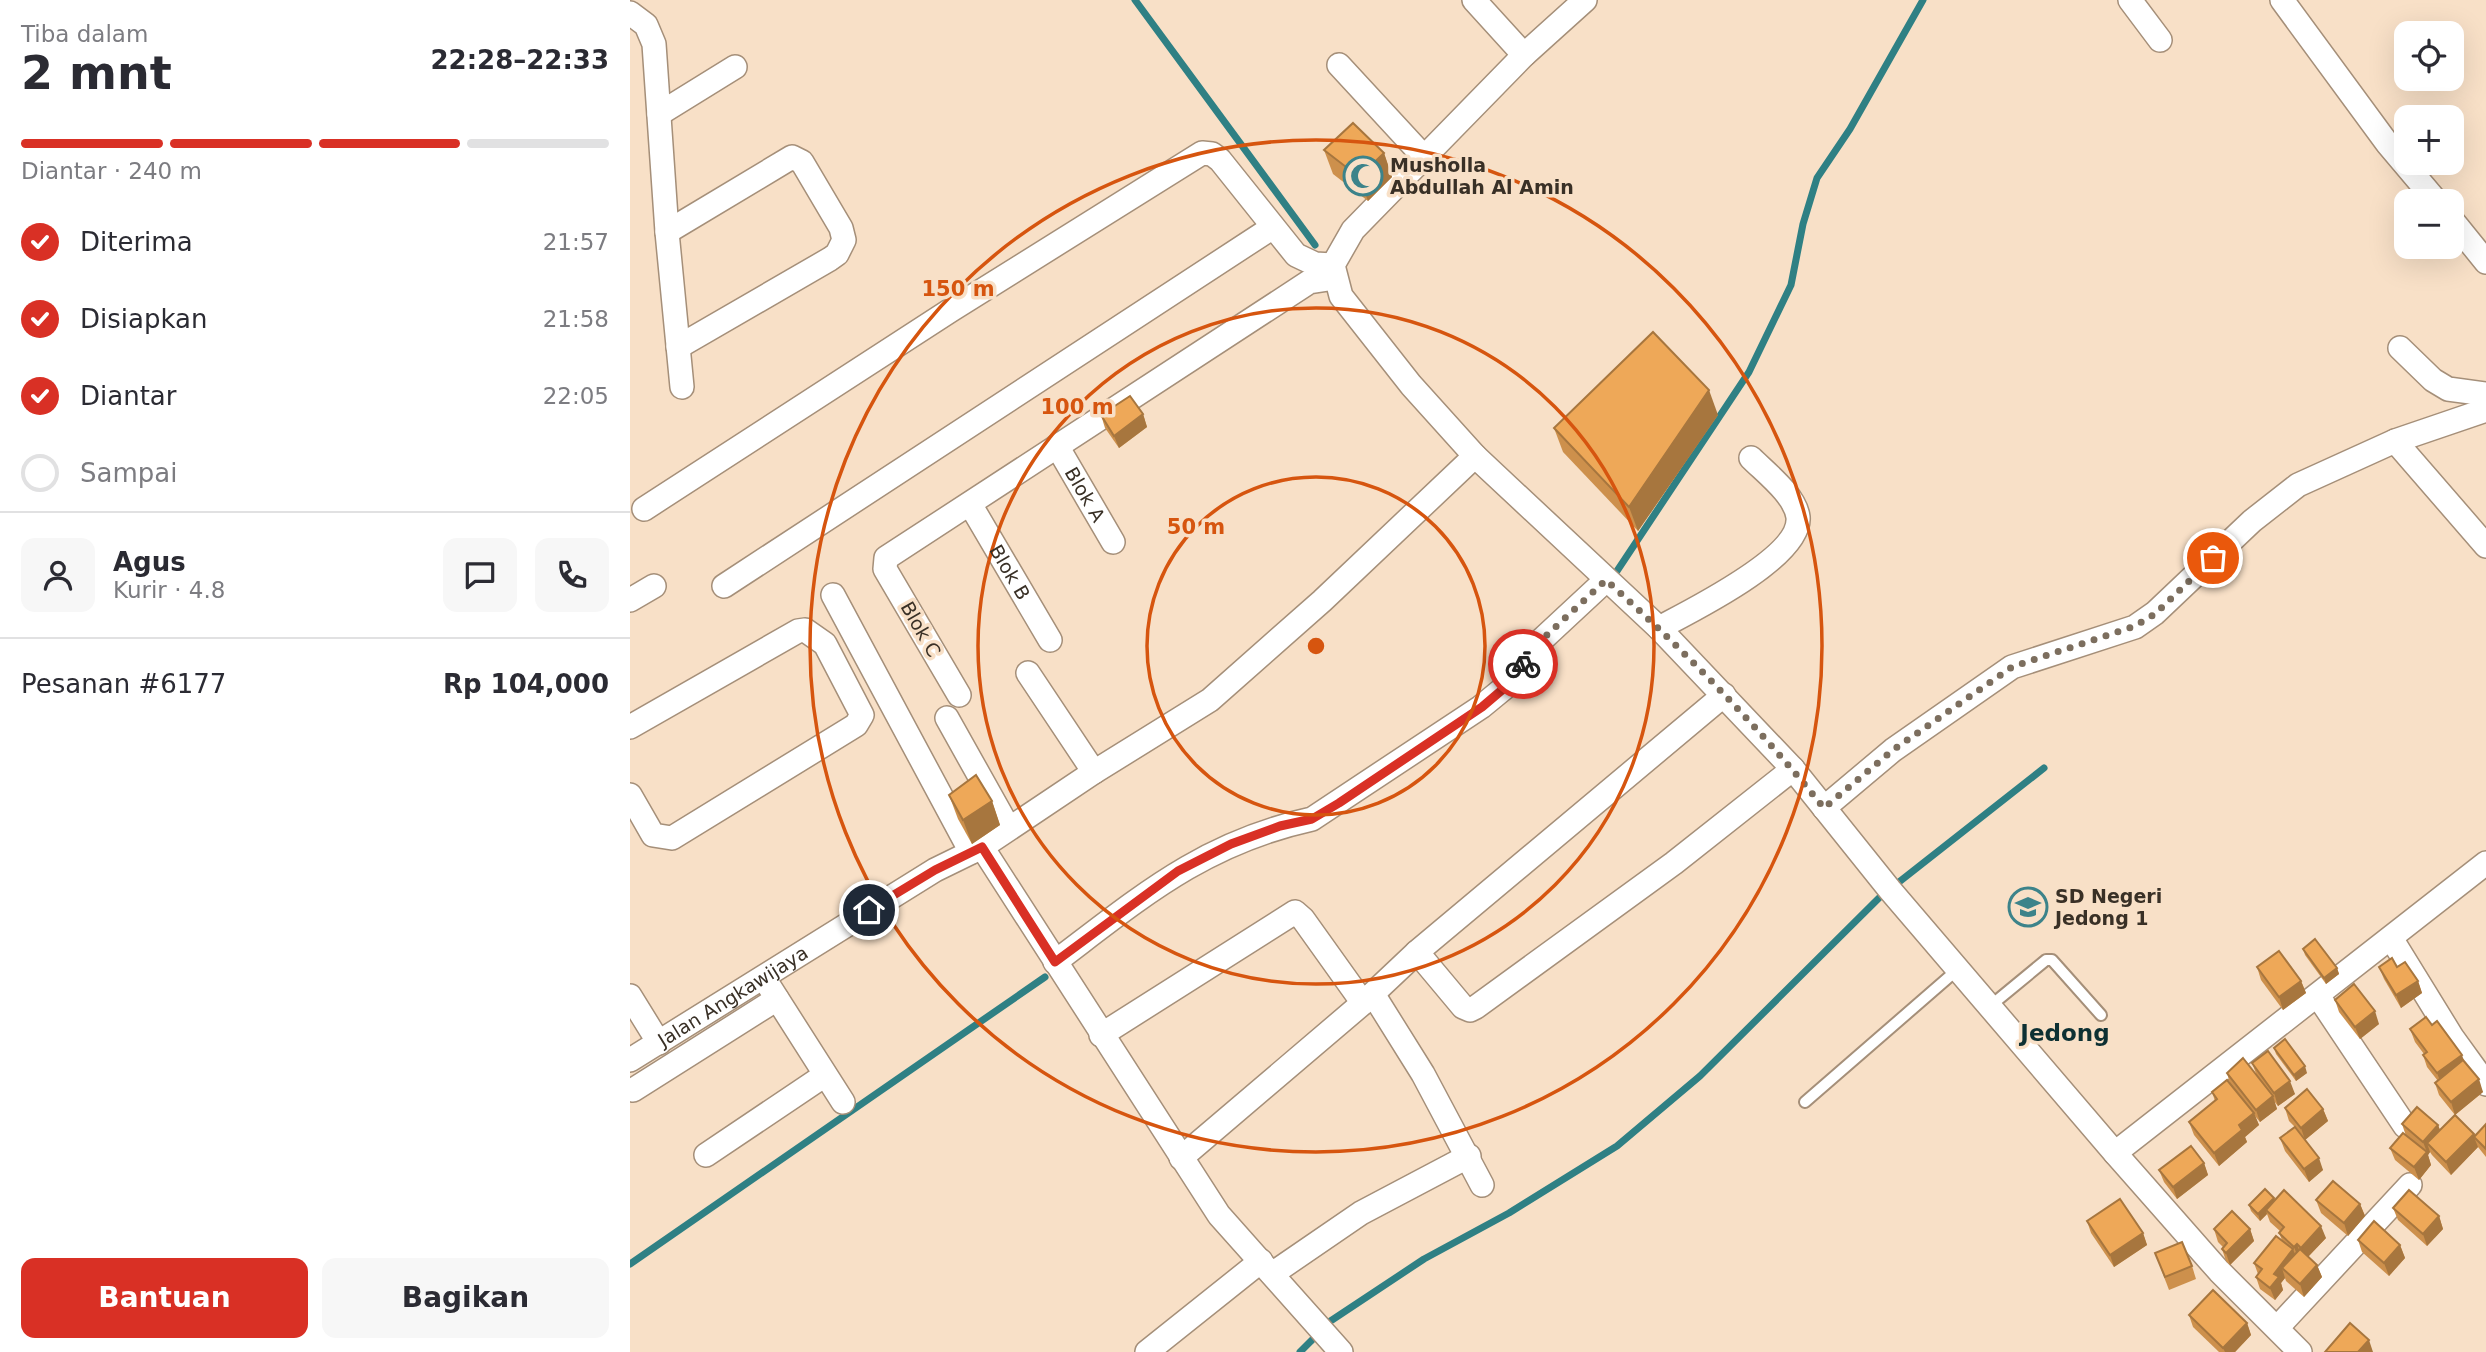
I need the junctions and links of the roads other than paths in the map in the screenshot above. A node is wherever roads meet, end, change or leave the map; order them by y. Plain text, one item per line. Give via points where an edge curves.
1 (1474, 0) edge
2 (1585, 0) edge
3 (2130, 0) edge
4 (2282, 0) edge
5 (630, 13) edge
6 (2160, 40) dead end
7 (1524, 55) junction
8 (1339, 65) dead end
9 (736, 67) dead end
10 (659, 114) junction
11 (1424, 157) junction
12 (2426, 189) edge
13 (1273, 227) junction
14 (667, 232) junction
15 (2464, 235) edge
16 (2486, 262) edge
17 (1334, 272) junction
18 (678, 347) junction
19 (2400, 348) dead end
20 (682, 387) dead end
21 (2486, 394) edge
22 (2486, 410) edge
23 (2395, 441) junction
24 (1057, 446) junction
25 (1475, 456) junction
26 (1751, 458) dead end
27 (970, 504) junction
28 (644, 509) dead end
29 (1113, 542) dead end
30 (2486, 546) edge
31 (1606, 580) junction
32 (654, 586) dead end
33 (724, 586) dead end
34 (833, 595) dead end
35 (630, 600) edge
36 (1659, 628) junction
37 (1050, 640) dead end
38 (1028, 673) dead end
39 (959, 695) dead end
40 (1724, 695) junction
41 (947, 718) dead end
42 (630, 727) edge
43 (1793, 769) junction
44 (1094, 772) junction
45 (630, 795) edge
46 (1824, 808) junction
47 (1008, 827) junction
48 (976, 850) junction
49 (2486, 863) edge
50 (2391, 938) junction
51 (1417, 952) junction
52 (1055, 962) junction
53 (1958, 970) junction
54 (763, 977) junction
55 (630, 996) edge
56 (2318, 996) junction
57 (777, 999) junction
58 (1368, 999) junction
59 (1989, 1007) junction
60 (2101, 1015) dead end
61 (1101, 1035) junction
62 (659, 1043) junction
63 (630, 1059) edge
64 (825, 1075) junction
65 (2486, 1084) edge
66 (633, 1090) dead end
67 (843, 1102) dead end
68 (1805, 1102) dead end
69 (2405, 1126) edge
70 (2115, 1153) junction
71 (706, 1155) dead end
72 (1469, 1156) junction
73 (1181, 1158) junction
74 (1482, 1185) dead end
75 (2410, 1185) dead end
76 (1267, 1268) junction
77 (2277, 1328) junction
78 (1147, 1352) edge
79 (1341, 1352) edge
80 (2300, 1352) edge

1 - 7 street
2 - 7 street
3 - 6 street
4 - 12 street
5 - 10 street via 646,25 654,44
7 - 11 street
8 - 11 street
9 - 10 street
10 - 14 street
11 - 17 street via 1353,230
13 - 17 street via 1296,254
13 - 28 street via 1220,160 1212,154 1192,157
13 - 33 street
14 - 18 street
14 - 18 street via 792,157 802,162 844,240 830,258
15 - 16 street
17 - 24 street via 1309,282
17 - 25 street via 1341,296 1353,313
18 - 20 street
19 - 21 street via 2448,389
22 - 23 street
23 - 30 street
23 - 46 street via 2298,485 2155,614 2135,626 2042,655 2000,674 1893,750
24 - 27 street
24 - 29 street, Blok A
25 - 31 street
25 - 44 street, Jalan Angkawijaya via 1210,700
26 - 36 street via 1792,504 1798,517 1795,532 1736,588
27 - 37 street, Blok B
27 - 39 street, Blok C via 884,562
31 - 36 street
31 - 52 street via 1535,646 1509,684 1482,707 1312,819 1231,844 1165,878
32 - 35 street
34 - 48 street
36 - 40 street
38 - 44 street
40 - 43 street
40 - 51 street
41 - 47 street
42 - 45 street via 805,630 825,644 862,715 856,725 672,838 653,835
43 - 46 street
43 - 51 street via 1674,863 1470,1010
44 - 47 street, Jalan Angkawijaya
46 - 53 street
47 - 48 street, Jalan Angkawijaya
48 - 52 street
48 - 54 street, Jalan Angkawijaya via 935,870
49 - 50 street
50 - 56 street
50 - 65 street
51 - 58 street
52 - 61 street
53 - 59 street
53 - 68 lane
54 - 57 street
54 - 62 street, Jalan Angkawijaya
55 - 62 street
56 - 69 street
56 - 70 street
57 - 64 street
57 - 66 street
58 - 61 street via 1303,919 1291,913
58 - 72 street
58 - 73 street
59 - 60 lane via 2046,960 2052,960
59 - 70 street
61 - 73 street
62 - 63 street, Jalan Angkawijaya
64 - 67 street
64 - 71 street
70 - 77 street
72 - 74 street
72 - 76 street
73 - 76 street via 1219,1214
75 - 77 street
76 - 78 street
76 - 79 street
77 - 80 street

